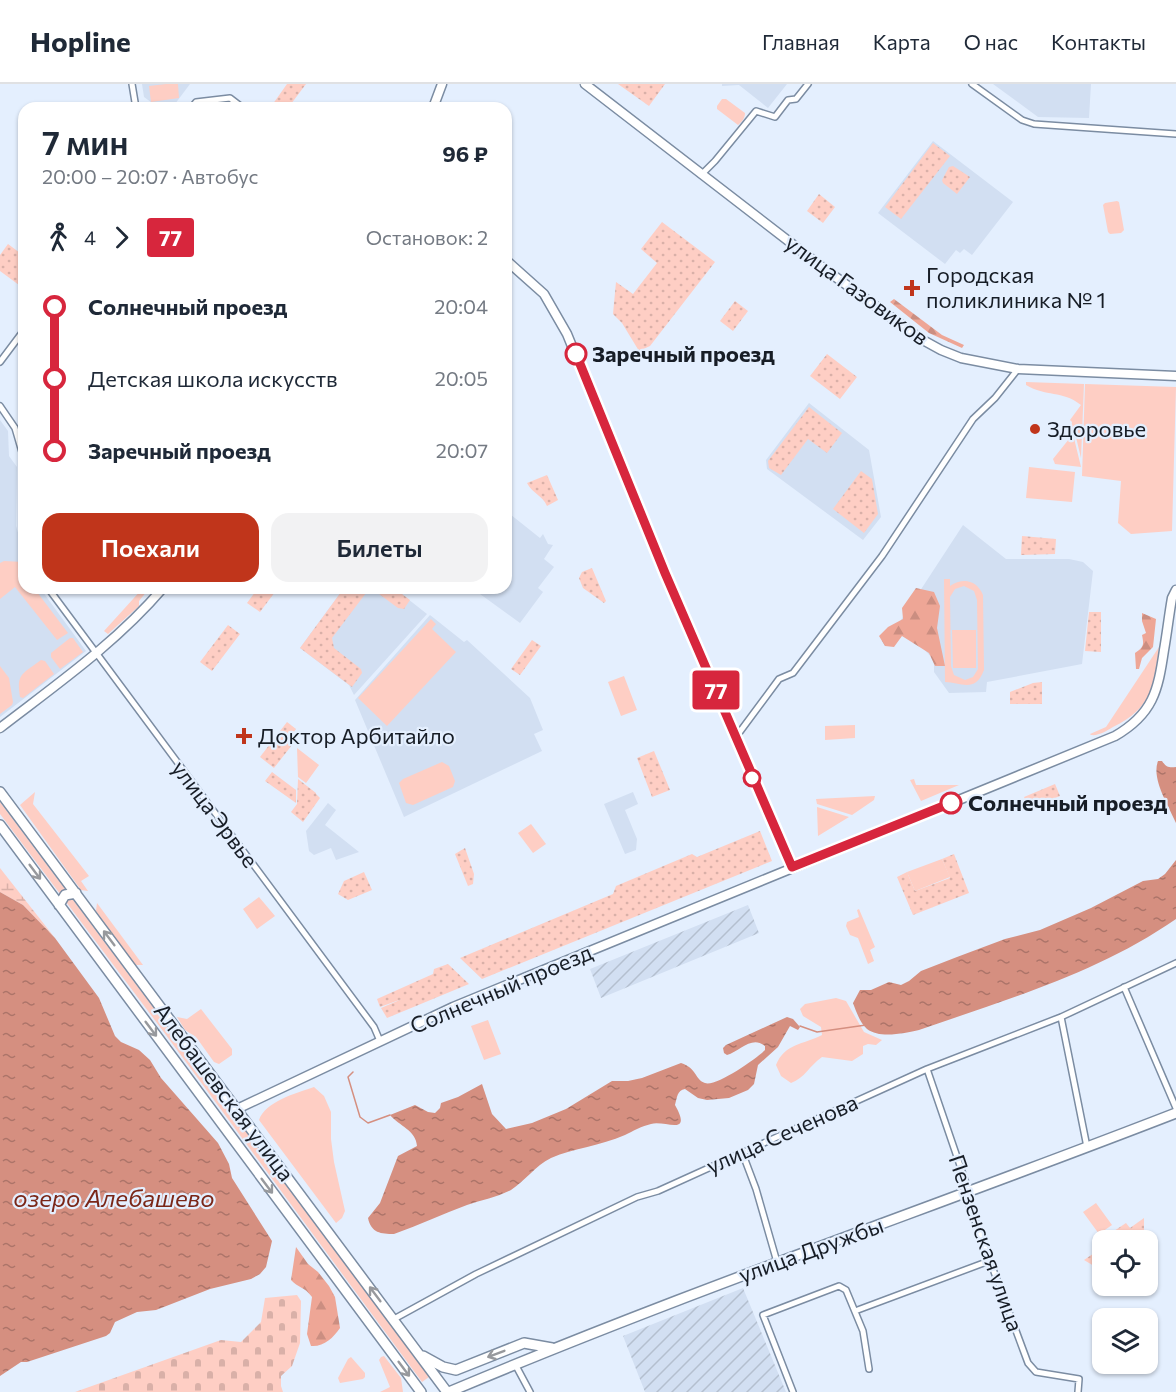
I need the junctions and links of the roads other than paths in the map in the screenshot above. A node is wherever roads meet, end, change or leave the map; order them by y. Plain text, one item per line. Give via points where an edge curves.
1 (132, 84) edge
2 (442, 84) edge
3 (585, 84) edge
4 (808, 84) edge
5 (972, 84) edge
6 (135, 102) edge
7 (196, 102) edge
8 (235, 102) edge
9 (435, 102) edge
10 (1176, 134) edge
11 (701, 175) junction
12 (512, 265) edge
13 (18, 338) edge
14 (0, 362) edge
15 (1018, 369) junction
16 (1176, 376) edge
17 (0, 406) edge
18 (18, 438) edge
19 (1176, 590) edge
20 (52, 594) edge
21 (158, 594) edge
22 (96, 655) junction
23 (0, 728) edge
24 (736, 737) junction
25 (0, 792) edge
26 (0, 825) edge
27 (792, 867) junction
28 (76, 893) junction
29 (59, 905) junction
30 (1176, 963) edge
31 (1124, 987) junction
32 (1061, 1017) junction
33 (380, 1041) junction
34 (927, 1069) junction
35 (1176, 1108) edge
36 (237, 1109) junction
37 (1176, 1113) edge
38 (1087, 1147) junction
39 (742, 1152) junction
40 (966, 1192) junction
41 (989, 1261) junction
42 (777, 1262) junction
43 (855, 1311) junction
44 (394, 1319) junction
45 (552, 1348) junction
46 (421, 1355) junction
47 (515, 1364) junction
48 (869, 1369) dead end
49 (421, 1392) edge
50 (448, 1392) edge
51 (530, 1392) edge
52 (793, 1392) edge
53 (1078, 1392) edge

1 - 6 street
2 - 9 street
3 - 11 street, улица Газовиков
4 - 11 street via 775,117 756,111
5 - 10 street via 1022,120 1034,124
7 - 8 street via 230,98
11 - 15 street, улица Газовиков via 921,339 961,358
12 - 24 street via 544,294 567,334
13 - 14 street
15 - 16 street, улица Газовиков
15 - 24 street via 973,419 882,556 793,674 779,679
17 - 18 street
19 - 27 street, Солнечный проезд via 1160,681 1145,712 1127,729
20 - 22 street, улица Эрвье
21 - 22 street
22 - 23 street
22 - 33 street, улица Эрвье via 374,1027
24 - 27 street
25 - 28 main road, Алебашевская улица
26 -> 29 main road, Алебашевская улица
27 - 33 street, Солнечный проезд
28 - 29 main road via 65,895
36 -> 28 main road, Алебашевская улица
29 -> 49 main road, Алебашевская улица
30 - 31 street, улица Сеченова
31 - 32 street, улица Сеченова
31 - 35 street
32 - 34 street, улица Сеченова
32 - 38 street
33 - 36 street, Солнечный проезд
34 - 39 street, улица Сеченова
34 - 40 street, Пензенская улица
44 -> 36 main road, Алебашевская улица
37 - 38 main road, улица Дружбы
38 - 40 main road, улица Дружбы
39 - 42 street
39 - 44 street, улица Сеченова via 476,1274
40 - 41 street, Пензенская улица
40 - 42 main road, улица Дружбы
41 - 43 street
41 - 53 street, Пензенская улица via 1029,1363 1036,1372 1080,1379
42 - 45 main road, улица Дружбы
43 - 48 street via 863,1331
43 - 52 street via 846,1290 839,1286 763,1315
44 - 46 main road, Алебашевская улица
45 -> 46 main road via 524,1343 456,1370
45 - 47 main road, улица Дружбы
46 - 50 main road, Алебашевская улица
47 - 50 main road, улица Дружбы
47 - 51 street

